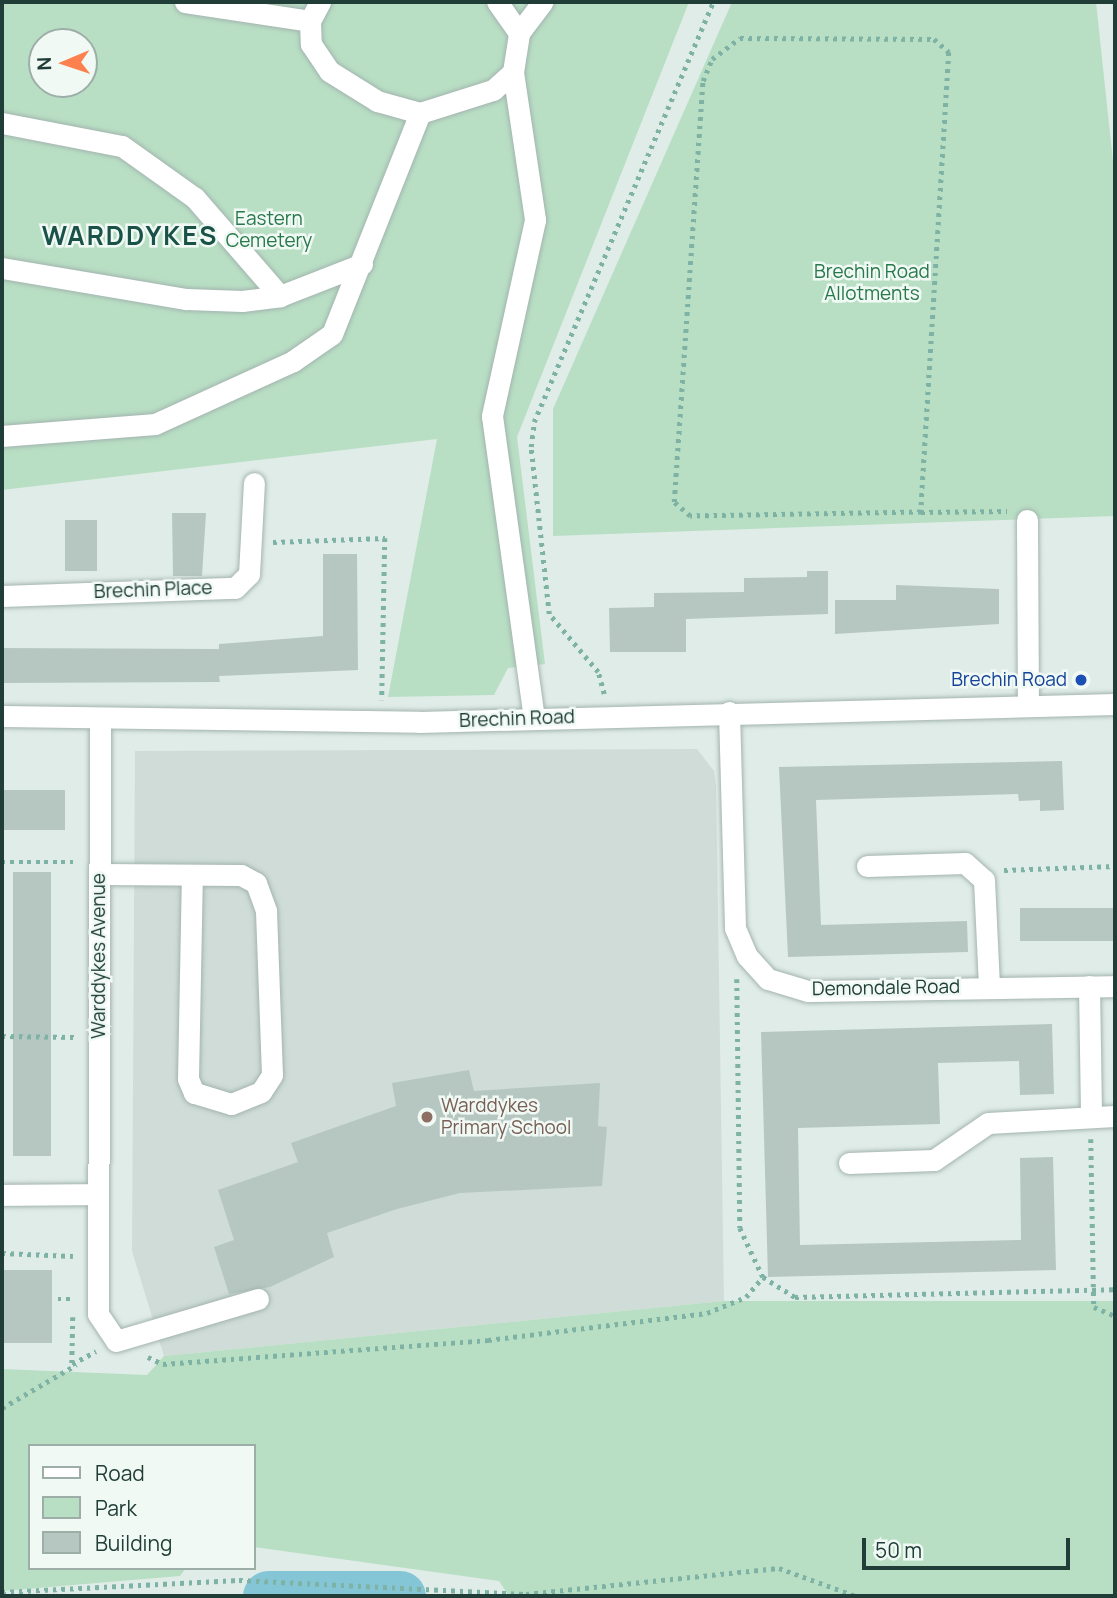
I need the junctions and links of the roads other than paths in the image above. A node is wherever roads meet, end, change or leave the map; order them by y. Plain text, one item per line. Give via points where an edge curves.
1 (184, 2) edge
2 (320, 2) edge
3 (497, 2) edge
4 (542, 2) edge
5 (310, 21) junction
6 (519, 33) junction
7 (513, 72) junction
8 (420, 113) junction
9 (2, 123) edge
10 (362, 264) junction
11 (2, 268) edge
12 (281, 296) junction
13 (2, 436) edge
14 (254, 483) dead end
15 (1027, 520) road end
16 (2, 596) edge
17 (1115, 704) edge
18 (1028, 705) junction
19 (729, 712) junction
20 (2, 716) edge
21 (100, 718) junction
22 (534, 718) junction
23 (867, 866) dead end
24 (100, 868) junction
25 (192, 875) junction
26 (1089, 986) junction
27 (1115, 986) edge
28 (989, 987) junction
29 (1115, 1116) edge
30 (1091, 1117) junction
31 (849, 1163) dead end
32 (97, 1194) junction
33 (2, 1195) edge
34 (258, 1299) dead end

1 - 5 street
2 - 5 street
3 - 6 street
4 - 6 street
5 - 8 street via 311,44 329,71 377,101
6 - 7 street
7 - 8 street via 493,90
7 - 22 street via 535,220 492,416
8 - 10 street
9 - 12 street via 122,146 195,198
10 - 12 street
10 - 13 street via 332,334 293,361 155,424
11 - 12 street via 186,299
14 - 16 street, Brechin Place via 249,574 235,588
15 - 18 street
17 - 18 street, Brechin Road
18 - 19 street, Brechin Road
19 - 22 street, Brechin Road
19 - 28 street, Demondale Road via 735,928 747,956 768,979 808,991
20 - 21 street, Brechin Road
21 - 22 street, Brechin Road via 381,722
21 - 24 street, Warddykes Avenue
23 - 28 street via 965,863 984,880
24 - 25 street
24 - 32 street, Warddykes Avenue
25 - 25 street via 241,875 264,898 272,1075 261,1092 231,1104 194,1093 188,1079
26 - 27 street, Demondale Road
26 - 28 street, Demondale Road
26 - 30 street
29 - 30 street
30 - 31 street via 988,1123 934,1160
32 - 33 street
32 - 34 street, Warddykes Avenue via 98,1314 116,1341

